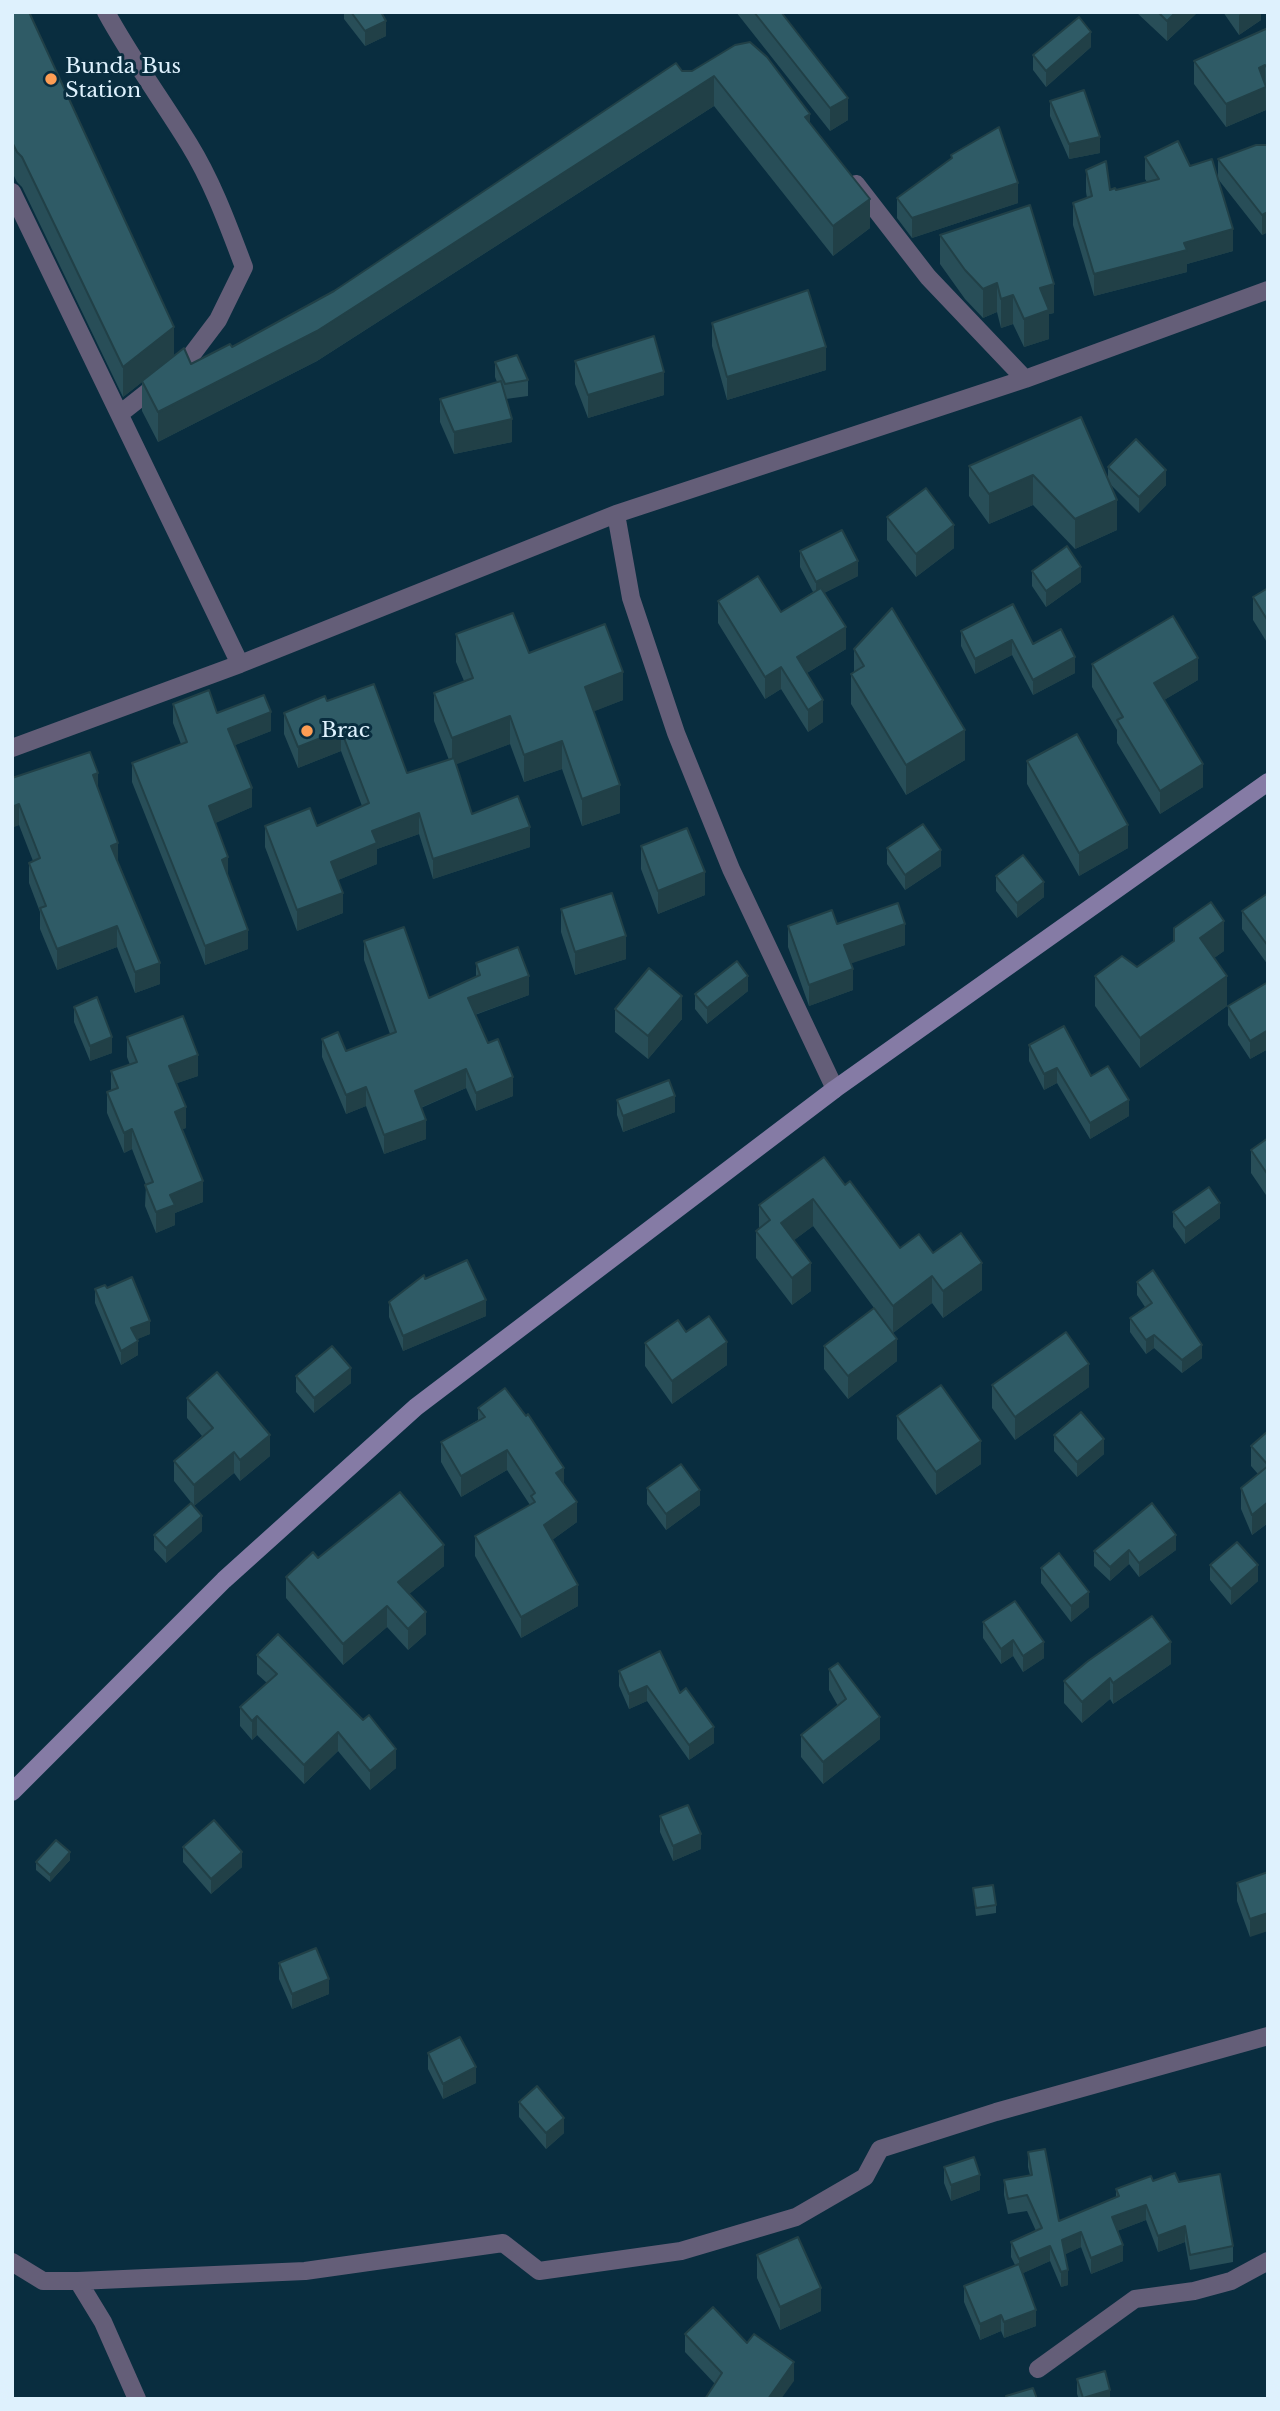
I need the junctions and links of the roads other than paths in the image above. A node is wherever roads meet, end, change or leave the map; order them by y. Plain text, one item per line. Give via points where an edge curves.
1 (106, 12) edge
2 (843, 167) edge
3 (12, 192) edge
4 (1268, 290) edge
5 (1025, 379) junction
6 (121, 413) junction
7 (616, 514) junction
8 (240, 664) junction
9 (12, 748) edge
10 (1268, 782) edge
11 (835, 1089) junction
12 (12, 1792) edge
13 (1268, 2036) edge
14 (1268, 2261) edge
15 (12, 2262) edge
16 (78, 2281) junction
17 (1038, 2369) dead end
18 (137, 2399) edge

1 - 6 street via 190,145 220,201 244,267 218,320 187,361
2 - 5 street via 928,276
3 - 6 street
4 - 5 street
5 - 7 street
6 - 8 street
7 - 8 street
7 - 11 street via 631,598 676,733 731,869
8 - 9 street
10 - 11 main road
11 - 12 main road via 416,1408 225,1580
13 - 16 street via 880,2149 865,2177 796,2217 681,2251 539,2271 503,2243 305,2271
14 - 17 street via 1231,2281 1135,2299
15 - 16 street via 43,2281
16 - 18 street via 103,2322

